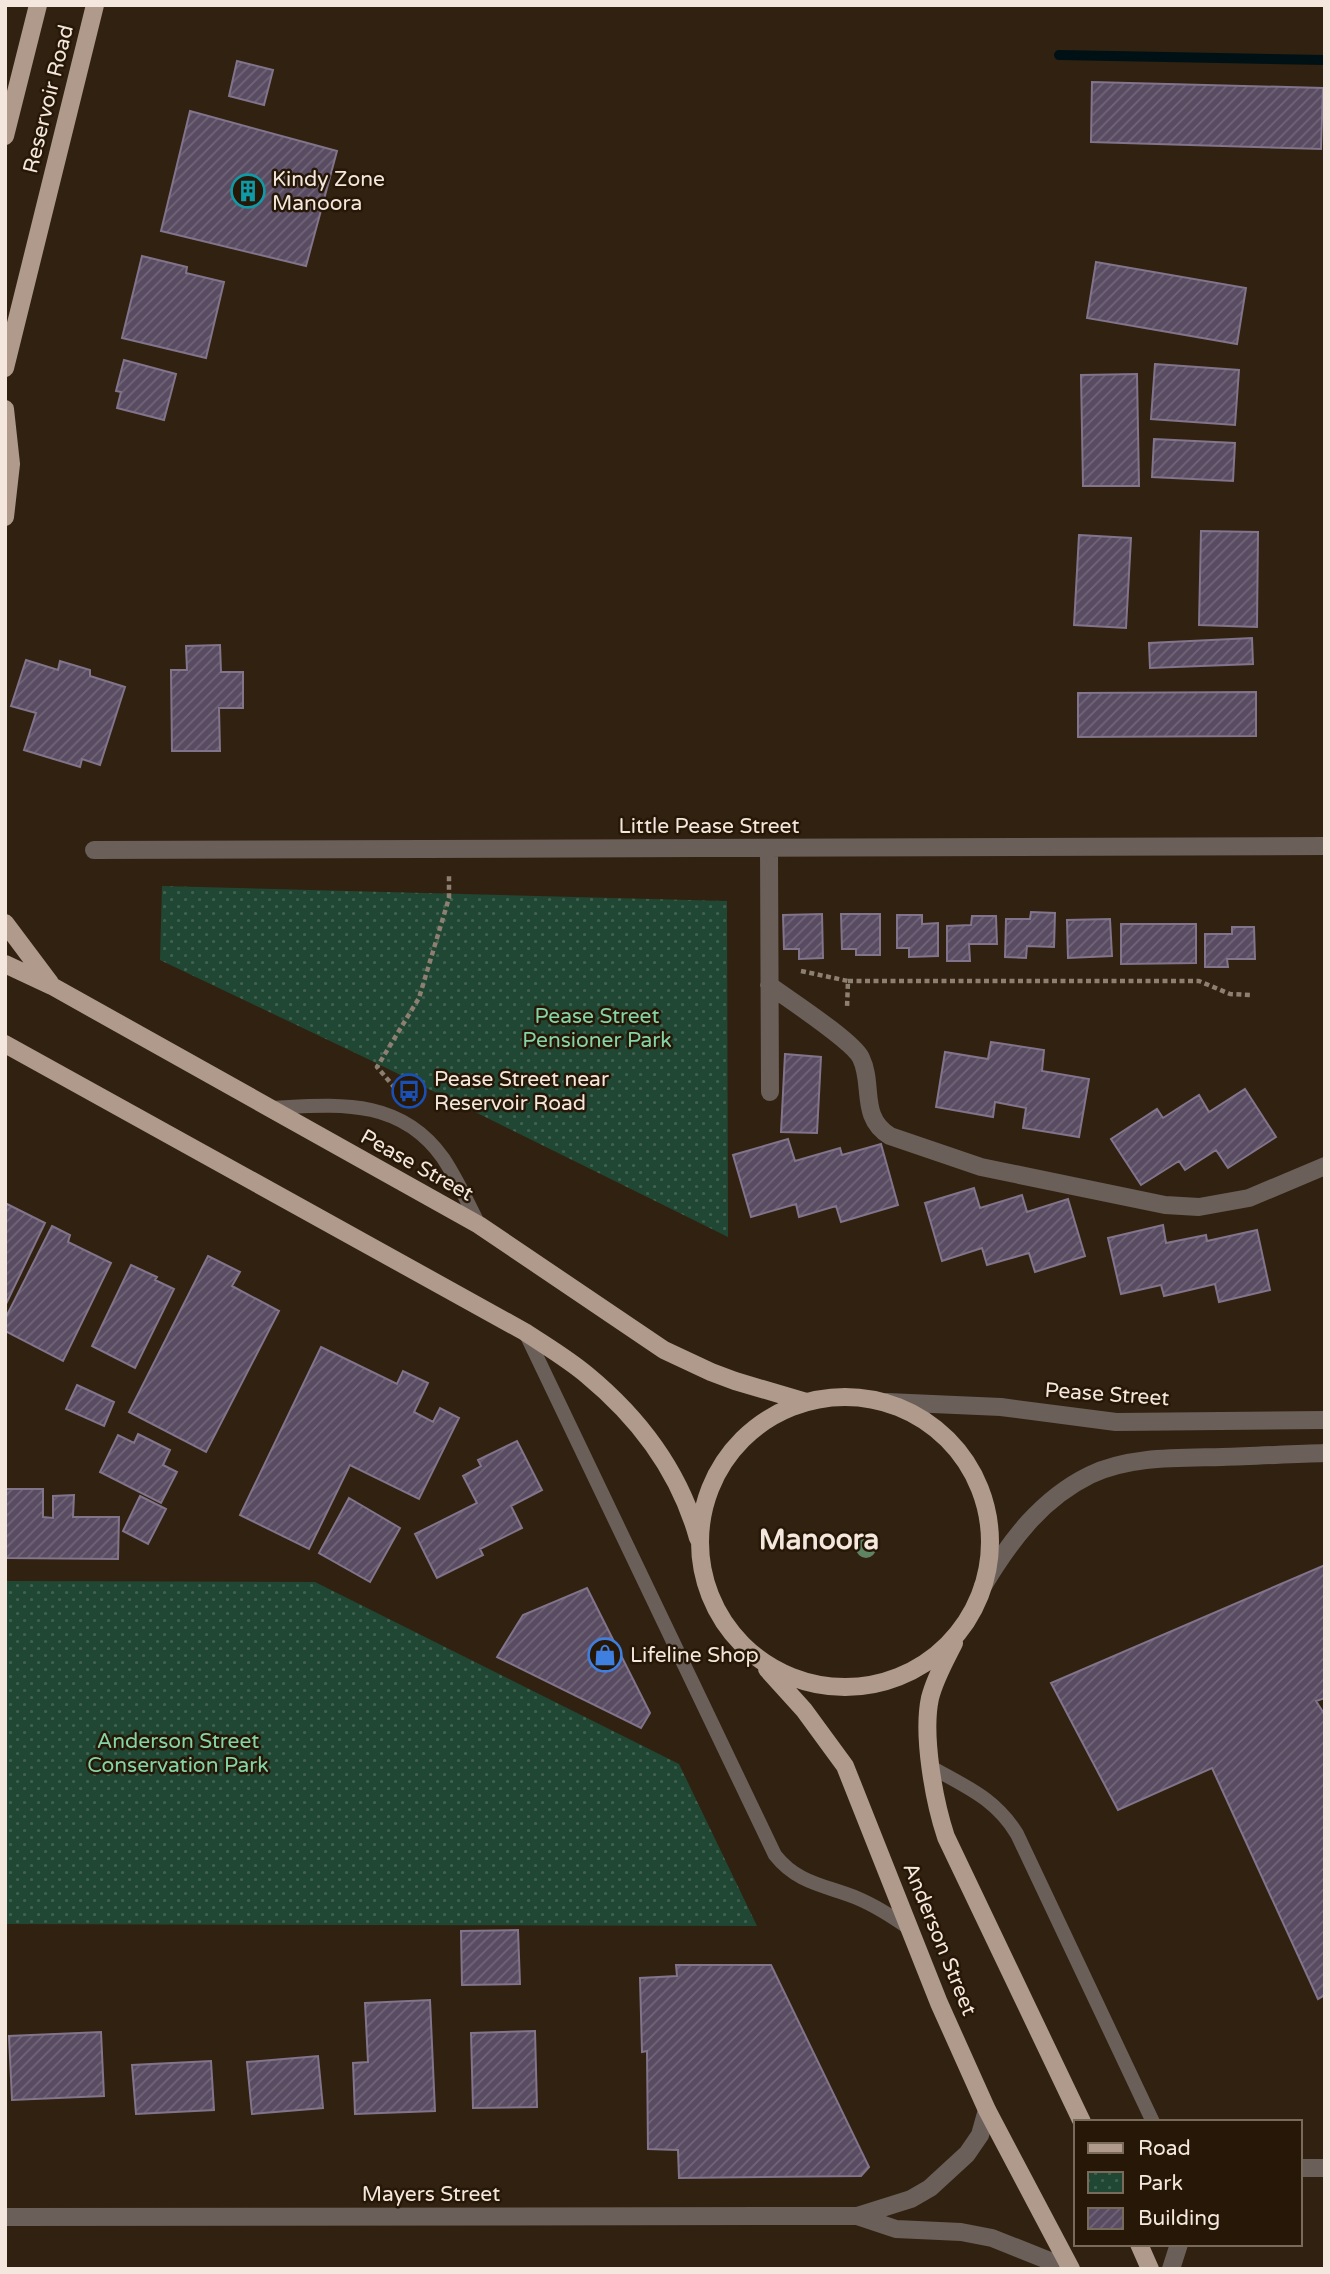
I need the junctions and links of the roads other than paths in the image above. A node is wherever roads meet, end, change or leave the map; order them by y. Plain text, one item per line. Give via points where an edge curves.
1 (38, 5) edge
2 (95, 5) edge
3 (5, 136) edge
4 (5, 368) edge
5 (5, 409) edge
6 (5, 517) edge
7 (1325, 846) edge
8 (769, 848) junction
9 (94, 850) dead end
10 (5, 923) edge
11 (5, 964) edge
12 (769, 985) junction
13 (52, 986) junction
14 (5, 1044) edge
15 (770, 1092) dead end
16 (268, 1108) junction
17 (1325, 1166) edge
18 (479, 1225) junction
19 (525, 1332) junction
20 (806, 1402) junction
21 (887, 1402) junction
22 (1325, 1420) edge
23 (1325, 1453) edge
24 (701, 1548) junction
25 (983, 1586) junction
26 (964, 1625) junction
27 (743, 1644) junction
28 (932, 1767) junction
29 (910, 1929) junction
30 (987, 2110) junction
31 (1081, 2120) edge
32 (1152, 2120) edge
33 (1302, 2168) edge
34 (1325, 2168) edge
35 (858, 2216) junction
36 (5, 2217) edge
37 (1140, 2246) edge
38 (1178, 2246) edge
39 (1070, 2269) edge
40 (1150, 2269) edge
41 (1171, 2269) edge

1 - 3 main road, Reservoir Road
2 - 4 main road, Reservoir Road
5 - 6 main road via 11,464
7 - 8 street, Little Pease Street
8 - 9 street, Little Pease Street
8 - 12 street
10 - 13 main road
11 - 13 main road, Pease Street
12 - 15 street
12 - 17 street via 861,1056 869,1107 880,1130 982,1167 1165,1205 1199,1207 1249,1198
13 - 16 main road, Pease Street
14 - 19 main road
16 - 18 main road, Pease Street
16 - 18 lane via 354,1106 408,1126 444,1160
18 - 20 main road, Pease Street via 664,1350 723,1377
19 - 24 main road via 586,1373 650,1440 675,1479
19 - 29 lane via 775,1855 796,1876 867,1903
20 - 21 main road via 855,1397
20 - 24 main road via 770,1417 728,1457 704,1510
21 - 22 street, Pease Street via 1001,1408 1116,1422
21 - 25 main road via 909,1411 946,1438 973,1474 988,1518 990,1541
23 - 25 street via 1147,1461 1105,1469 1067,1489 1030,1519
24 - 27 main road via 713,1600
25 - 26 main road
26 - 27 main road via 940,1652 909,1672 858,1686 822,1685 787,1674
26 - 28 main road via 930,1697
27 - 29 main road, Anderson Street via 836,1750
28 - 31 main road via 946,1837
28 - 32 lane via 994,1804 1009,1820
29 - 30 main road, Anderson Street
30 - 35 street, Mayers Street via 980,2134 967,2154 930,2188
30 - 39 main road, Anderson Street
33 - 34 street
35 - 36 street, Mayers Street
35 - 39 street, Mayers Street via 896,2229 992,2238
37 - 40 main road
38 - 41 street

